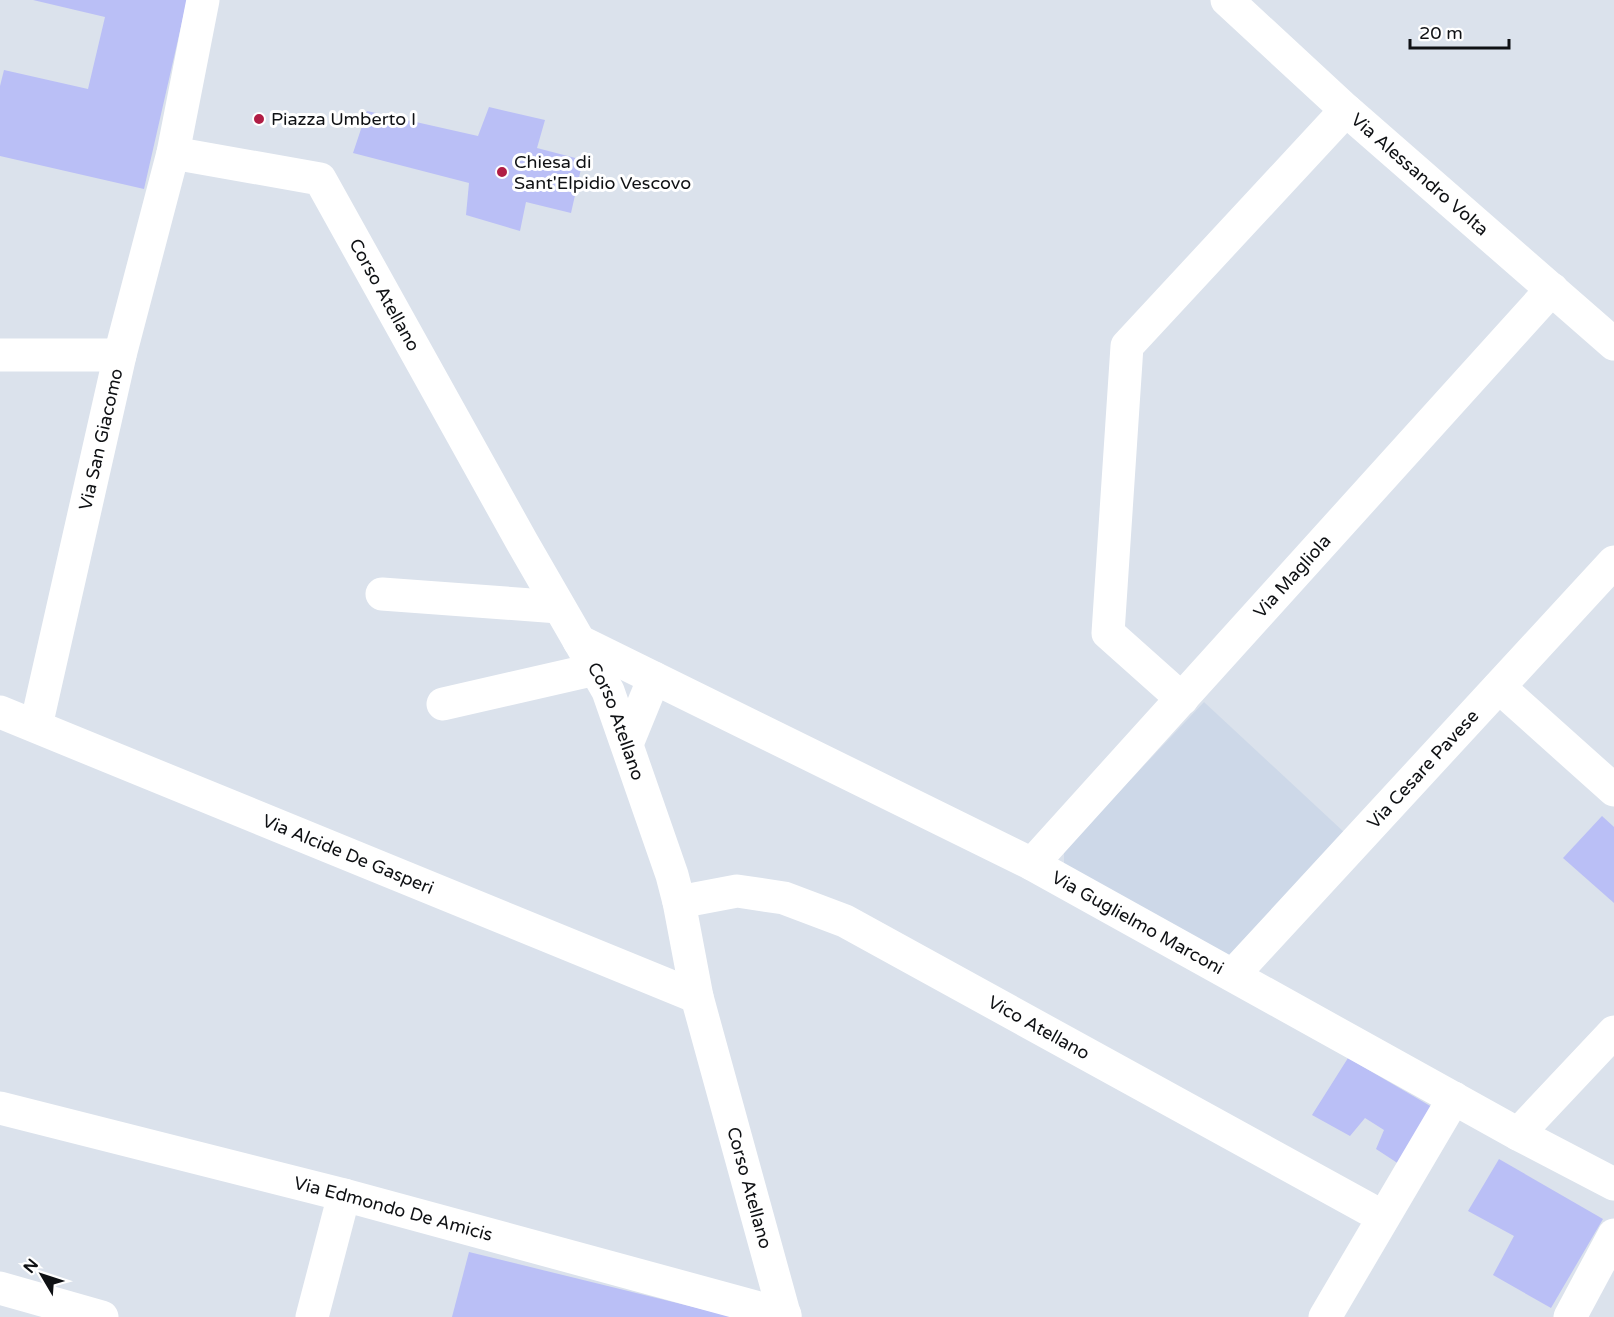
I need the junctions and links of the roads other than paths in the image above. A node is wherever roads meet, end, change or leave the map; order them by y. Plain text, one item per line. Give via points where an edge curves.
1 (203, 0) edge
2 (1227, 0) edge
3 (1346, 110) junction
4 (172, 153) junction
5 (1552, 289) junction
6 (1614, 344) edge
7 (0, 355) edge
8 (120, 355) junction
9 (1614, 562) edge
10 (382, 594) dead end
11 (559, 607) junction
12 (579, 640) junction
13 (596, 669) junction
14 (654, 678) junction
15 (1499, 687) junction
16 (1182, 699) junction
17 (443, 704) dead end
18 (0, 712) edge
19 (36, 726) junction
20 (627, 744) junction
21 (1614, 790) edge
22 (1032, 864) junction
23 (679, 902) junction
24 (1233, 975) junction
25 (697, 997) junction
26 (1614, 1032) edge
27 (1454, 1098) junction
28 (0, 1108) edge
29 (1518, 1134) junction
30 (1614, 1184) edge
31 (344, 1195) junction
32 (1383, 1217) junction
33 (1614, 1235) edge
34 (0, 1288) edge
35 (785, 1316) edge
36 (102, 1317) edge
37 (312, 1317) edge
38 (1325, 1317) edge
39 (1570, 1317) edge

1 - 4 street
2 - 3 street, Via Alessandro Volta
3 - 5 street, Via Alessandro Volta
3 - 16 street via 1127,346 1108,633
4 - 8 street, Via San Giacomo
4 - 11 street, Corso Atellano via 320,179
5 - 6 street, Via Alessandro Volta
5 - 16 street, Via Magliola
7 - 8 street
8 - 19 street, Via San Giacomo
9 - 15 street, Via Cesare Pavese
10 - 11 street
11 - 12 street, Corso Atellano
12 - 13 street, Corso Atellano
12 - 14 street, Via Guglielmo Marconi
13 - 17 street
13 - 20 street, Corso Atellano
14 - 20 street
14 - 22 street, Via Guglielmo Marconi
15 - 21 street
15 - 24 street, Via Cesare Pavese
16 - 22 street, Via Magliola
18 - 19 street, Via Alcide De Gasperi
19 - 25 street, Via Alcide De Gasperi
20 - 23 street, Corso Atellano
22 - 24 street, Via Guglielmo Marconi
23 - 25 street, Corso Atellano
23 - 32 street, Vico Atellano via 737,891 784,898 845,921
24 - 27 street, Via Guglielmo Marconi
25 - 35 street, Corso Atellano
26 - 29 street
27 - 29 street, Via Guglielmo Marconi
27 - 32 street
28 - 31 street, Via Edmondo De Amicis
29 - 30 street, Via Guglielmo Marconi
31 - 35 street, Via Edmondo De Amicis
31 - 37 street
32 - 38 street
33 - 39 street
34 - 36 street

